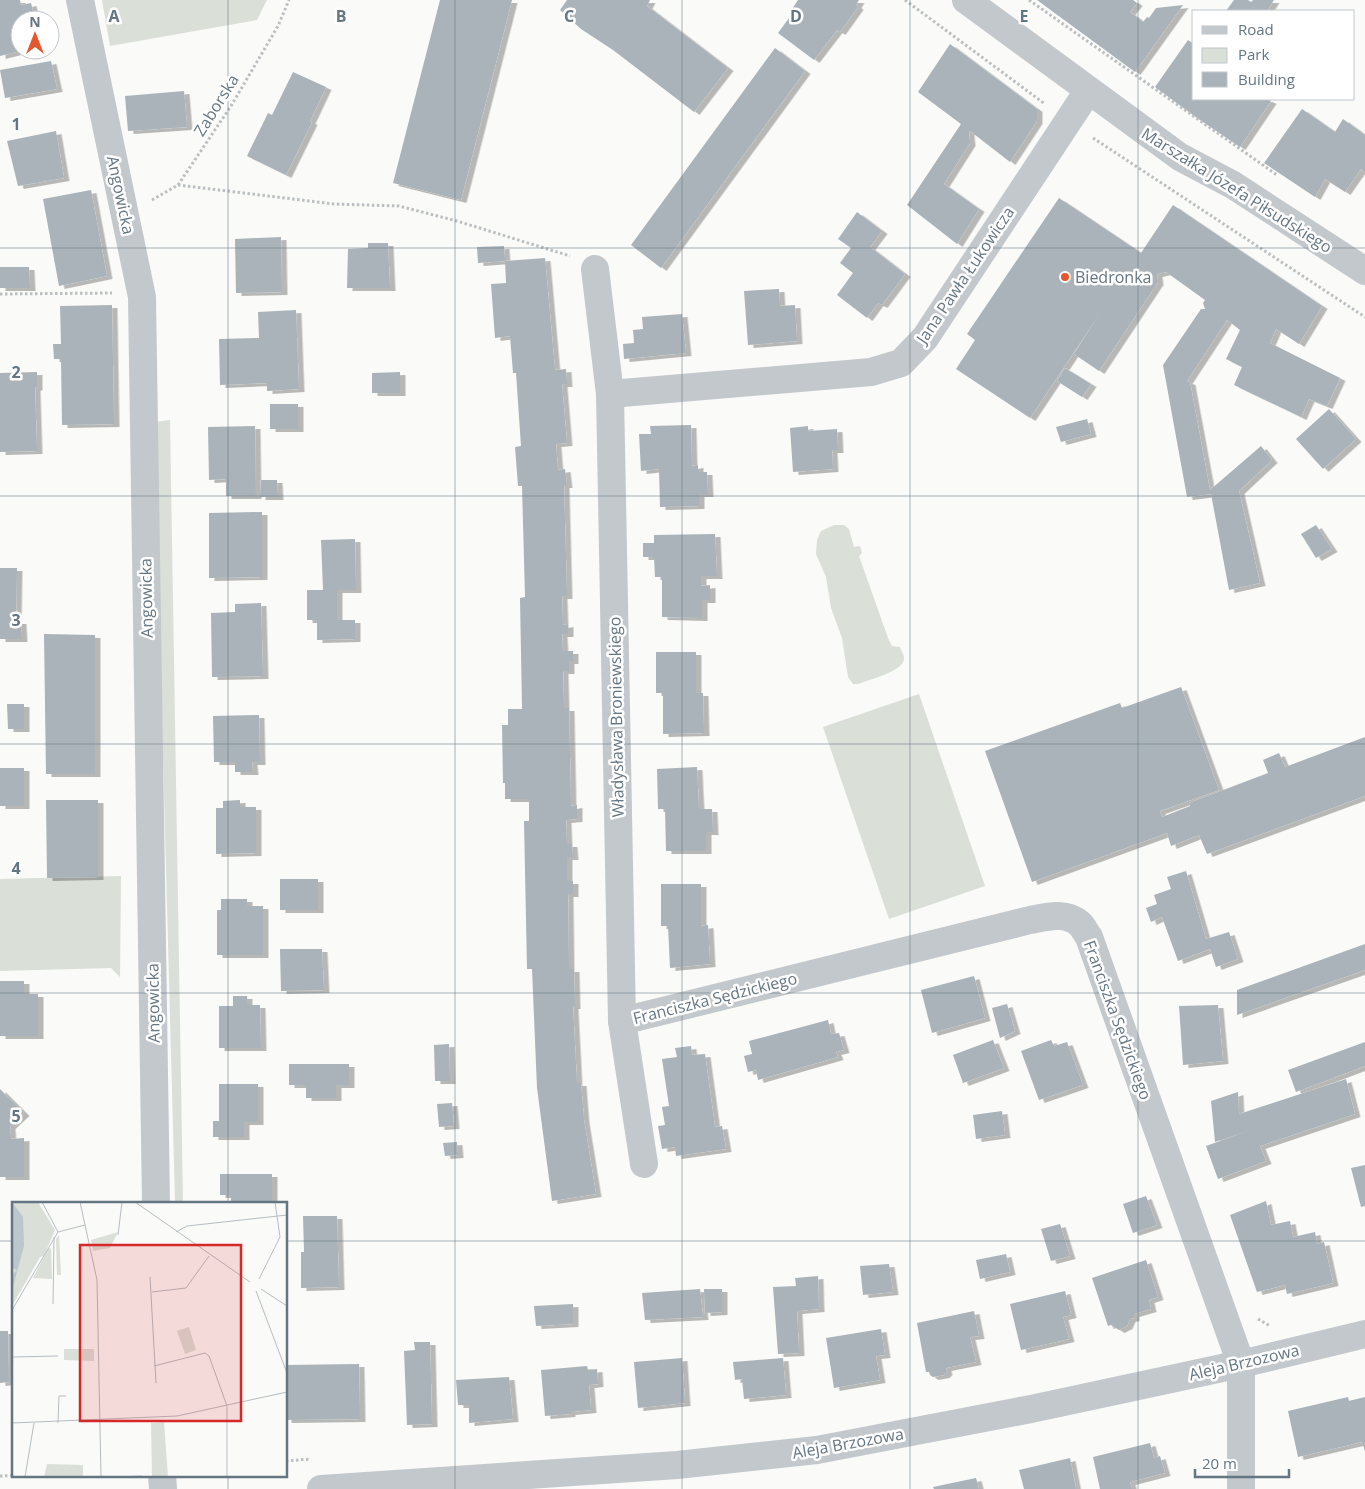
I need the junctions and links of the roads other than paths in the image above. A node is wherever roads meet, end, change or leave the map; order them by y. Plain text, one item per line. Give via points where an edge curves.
1 (80, 0) edge
2 (966, 0) edge
3 (1088, 91) junction
4 (595, 269) road end
5 (1365, 271) edge
6 (610, 394) junction
7 (622, 1021) junction
8 (644, 1164) dead end
9 (156, 1202) edge
10 (1365, 1334) edge
11 (1241, 1364) junction
12 (162, 1476) edge
13 (163, 1489) edge
14 (321, 1489) edge
15 (1241, 1489) edge

1 - 9 street, Angowicka via 142,297
2 - 3 street, Marszałka Józefa Piłsudskiego
3 - 5 street, Marszałka Józefa Piłsudskiego via 1180,157 1233,185
3 - 6 street, Jana Pawła Łukowicza via 925,338 901,364 871,372
4 - 6 street, Władysława Broniewskiego
6 - 7 street, Władysława Broniewskiego
7 - 8 street, Władysława Broniewskiego
7 - 11 street, Franciszka Sędzickiego via 1030,920 1056,915 1069,917 1080,924 1089,937
10 - 11 street, Aleja Brzozowa
11 - 14 street, Aleja Brzozowa via 817,1450 678,1465
11 - 15 street, Franciszka Sędzickiego
12 - 13 street

